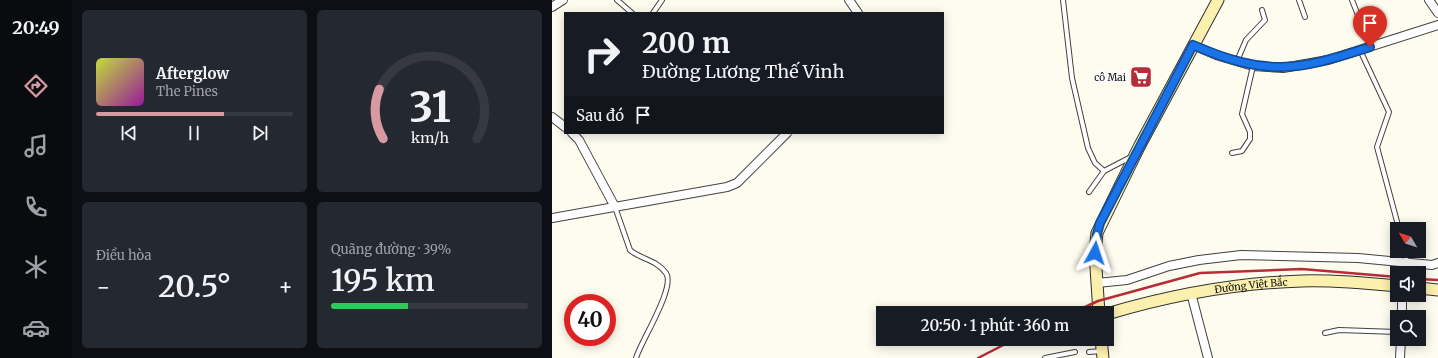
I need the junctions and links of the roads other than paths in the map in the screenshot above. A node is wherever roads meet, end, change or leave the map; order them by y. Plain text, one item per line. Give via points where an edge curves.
1 (563, 0) edge
2 (616, 0) edge
3 (662, 0) edge
4 (849, 0) edge
5 (1063, 0) edge
6 (1218, 0) edge
7 (1299, 0) edge
8 (1352, 0) edge
9 (1430, 0) edge
10 (552, 7) edge
11 (1262, 10) dead end
12 (631, 12) edge
13 (654, 12) edge
14 (857, 12) edge
15 (1438, 13) edge
16 (1305, 17) dead end
17 (1438, 25) edge
18 (1193, 45) junction
19 (1370, 47) junction
20 (1360, 50) junction
21 (1236, 61) junction
22 (1254, 66) junction
23 (552, 117) edge
24 (564, 126) edge
25 (573, 134) edge
26 (786, 134) edge
27 (1232, 153) dead end
28 (1134, 156) junction
29 (1104, 171) junction
30 (1089, 192) dead end
31 (615, 207) junction
32 (552, 218) edge
33 (1397, 222) edge
34 (1406, 258) edge
35 (1407, 262) junction
36 (1437, 264) edge
37 (1097, 283) junction
38 (1390, 286) edge
39 (1426, 289) edge
40 (1438, 290) edge
41 (1191, 293) junction
42 (1099, 306) edge
43 (1114, 312) edge
44 (1390, 332) edge
45 (1325, 333) dead end
46 (1401, 346) edge
47 (1075, 352) dead end
48 (1089, 352) dead end
49 (1103, 354) edge
50 (636, 358) edge
51 (1045, 358) edge
52 (1208, 358) edge
53 (1400, 358) edge

1 - 10 street
2 - 12 lane
3 - 13 lane
4 - 14 street
5 - 29 lane via 1072,78 1086,140 1091,157
6 - 18 street
7 - 16 lane
8 - 19 lane
9 - 15 street
11 - 21 lane via 1265,20 1242,46
17 - 19 street
18 - 21 street
18 - 28 street
19 - 20 street
20 - 22 street via 1307,66
20 - 33 lane via 1389,112 1377,148
21 - 22 street
22 - 27 lane via 1242,114 1250,132 1250,139 1242,151
23 - 24 street
25 - 31 street via 579,140
26 - 31 street via 737,183
28 - 29 lane
28 - 37 street via 1097,234
29 - 30 lane
31 - 32 street
31 - 50 lane via 630,250 657,265 668,278 660,307
34 - 35 lane
35 - 36 street
35 - 37 street via 1358,258 1216,257 1169,266 1127,280
37 - 42 street
38 - 41 street, Đường Việt Bắc via 1304,281 1248,284
39 - 40 street
41 - 43 street, Đường Việt Bắc
41 - 52 street
44 - 45 lane via 1339,330
46 - 53 street
47 - 51 lane
48 - 49 lane

